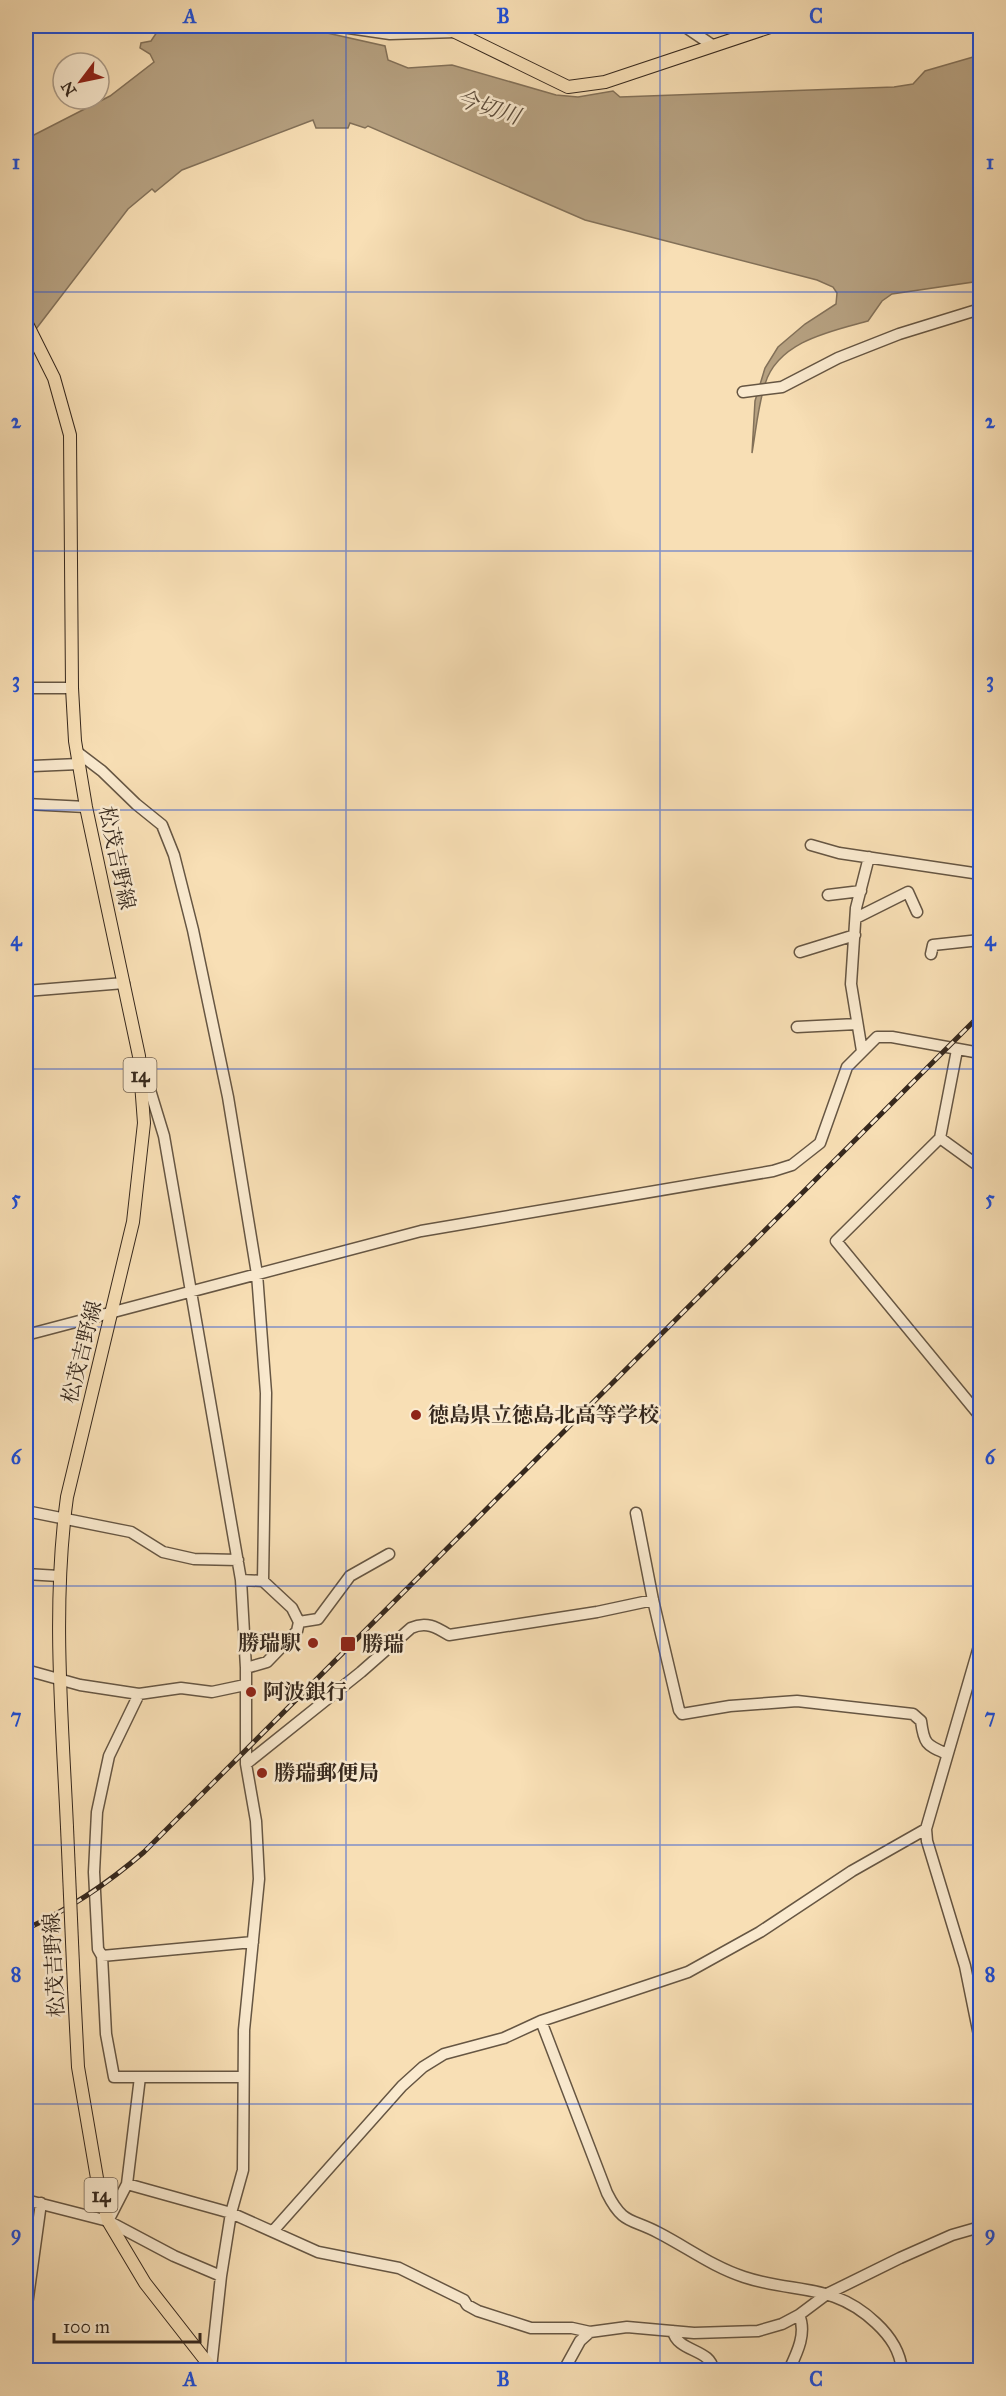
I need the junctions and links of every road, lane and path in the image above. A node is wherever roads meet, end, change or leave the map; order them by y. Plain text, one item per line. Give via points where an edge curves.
1 (335, 26) edge
2 (443, 26) edge
3 (684, 26) edge
4 (773, 26) edge
5 (456, 32) junction
6 (712, 45) junction
7 (981, 309) edge
8 (27, 325) edge
9 (743, 392) dead end
10 (26, 688) edge
11 (72, 688) junction
12 (78, 758) junction
13 (33, 766) dead end
14 (26, 804) edge
15 (86, 807) junction
16 (811, 845) dead end
17 (869, 857) junction
18 (981, 874) edge
19 (861, 891) junction
20 (828, 895) dead end
21 (917, 912) dead end
22 (856, 918) junction
23 (855, 935) junction
24 (981, 940) edge
25 (800, 952) dead end
26 (931, 954) dead end
27 (124, 982) junction
28 (26, 991) edge
29 (857, 1023) junction
30 (797, 1027) dead end
31 (957, 1050) junction
32 (862, 1051) junction
33 (981, 1053) edge
34 (139, 1056) junction
35 (940, 1138) junction
36 (981, 1167) edge
37 (257, 1274) junction
38 (192, 1291) junction
39 (112, 1311) junction
40 (26, 1335) edge
41 (981, 1416) edge
42 (26, 1511) edge
43 (636, 1513) dead end
44 (63, 1520) junction
45 (389, 1554) dead end
46 (238, 1560) junction
47 (26, 1574) edge
48 (59, 1576) junction
49 (241, 1580) junction
50 (263, 1581) junction
51 (653, 1600) junction
52 (299, 1622) junction
53 (981, 1643) edge
54 (246, 1668) junction
55 (26, 1670) edge
56 (61, 1681) junction
57 (245, 1685) junction
58 (139, 1694) junction
59 (947, 1754) junction
60 (246, 1764) junction
61 (926, 1829) junction
62 (252, 1942) junction
63 (102, 1956) junction
64 (541, 2021) junction
65 (981, 2040) edge
66 (140, 2077) junction
67 (243, 2077) junction
68 (127, 2184) junction
69 (26, 2200) edge
70 (41, 2203) junction
71 (231, 2213) junction
72 (108, 2221) junction
73 (981, 2226) edge
74 (273, 2231) junction
75 (221, 2276) junction
76 (827, 2294) junction
77 (26, 2312) edge
78 (799, 2315) junction
79 (673, 2331) junction
80 (590, 2332) junction
81 (212, 2369) edge
82 (564, 2370) edge
83 (713, 2370) edge
84 (789, 2370) edge
85 (902, 2370) edge

1 - 5 street via 390,34
2 - 5 main road
3 - 6 street
4 - 6 main road
5 - 6 main road via 568,87 605,82
7 - 9 street via 899,334 838,358 782,387
8 - 11 main road, 松茂吉野線 / 14 via 54,378 70,435
10 - 11 street
11 - 12 main road, 松茂吉野線 / 14
12 - 13 street
12 - 15 main road, 松茂吉野線 / 14
12 - 37 street via 102,771 162,825 174,855 216,1039
14 - 15 street
15 - 27 main road, 松茂吉野線 / 14
16 - 17 street
17 - 18 street
17 - 19 street
19 - 20 street
19 - 22 street
21 - 22 street via 908,892
22 - 23 street
23 - 25 street
23 - 29 street via 851,984
24 - 26 street via 933,945
27 - 28 street
27 - 34 main road, 松茂吉野線 / 14
29 - 30 street
29 - 32 street
31 - 32 street via 877,1037
31 - 33 street
31 - 35 street
32 - 37 street via 847,1067 820,1143 792,1165 421,1231
34 - 38 street via 164,1136
34 - 39 main road, 松茂吉野線 / 14 via 144,1123 133,1222
35 - 36 street
35 - 41 street via 836,1241
37 - 38 street
37 - 50 street via 266,1393
38 - 39 street
38 - 46 street
39 - 40 street
39 - 44 main road, 松茂吉野線 / 14
42 - 44 street
43 - 51 street
44 - 46 street via 131,1532 163,1552 194,1559
44 - 48 main road, 松茂吉野線 / 14
45 - 52 street via 350,1576 318,1618
46 - 49 street
47 - 48 street
48 - 56 main road, 松茂吉野線 / 14
49 - 50 street
49 - 54 street
50 - 52 street via 292,1608
51 - 59 street via 682,1714 797,1701 913,1714 921,1721 927,1745
51 - 60 street via 449,1635 433,1625 419,1624
52 - 54 street via 297,1631 267,1662
53 - 59 street
54 - 57 street
55 - 56 street
56 - 58 street
56 - 72 main road, 松茂吉野線 / 14, bridge via 78,2067
57 - 58 street via 212,1692 181,1688
57 - 60 street
58 - 63 street via 109,1756 97,1812 94,1872 98,1949
59 - 61 street
60 - 62 street via 256,1821 259,1879
61 - 64 street via 688,1972
61 - 65 street via 965,1966
62 - 63 street
62 - 67 street
63 - 66 street via 106,2034 114,2077
64 - 74 street via 504,2038 444,2054 423,2067
64 - 76 street via 607,2193 621,2216 724,2270 756,2281
66 - 67 street
66 - 68 street
67 - 71 street via 243,2170
68 - 71 street
68 - 72 street
69 - 70 street
70 - 72 street
70 - 77 street
71 - 74 street
71 - 75 street
72 - 75 street
72 - 81 main road, 松茂吉野線 / 14 via 145,2283
73 - 76 street via 911,2253
74 - 80 street via 318,2252 399,2268 478,2311 518,2325
75 - 81 street
76 - 78 street
76 - 85 street via 860,2308 879,2325 894,2343
78 - 79 street via 758,2331
78 - 84 street via 804,2325
79 - 80 street via 627,2327
79 - 83 street via 679,2343 709,2359
80 - 82 street

